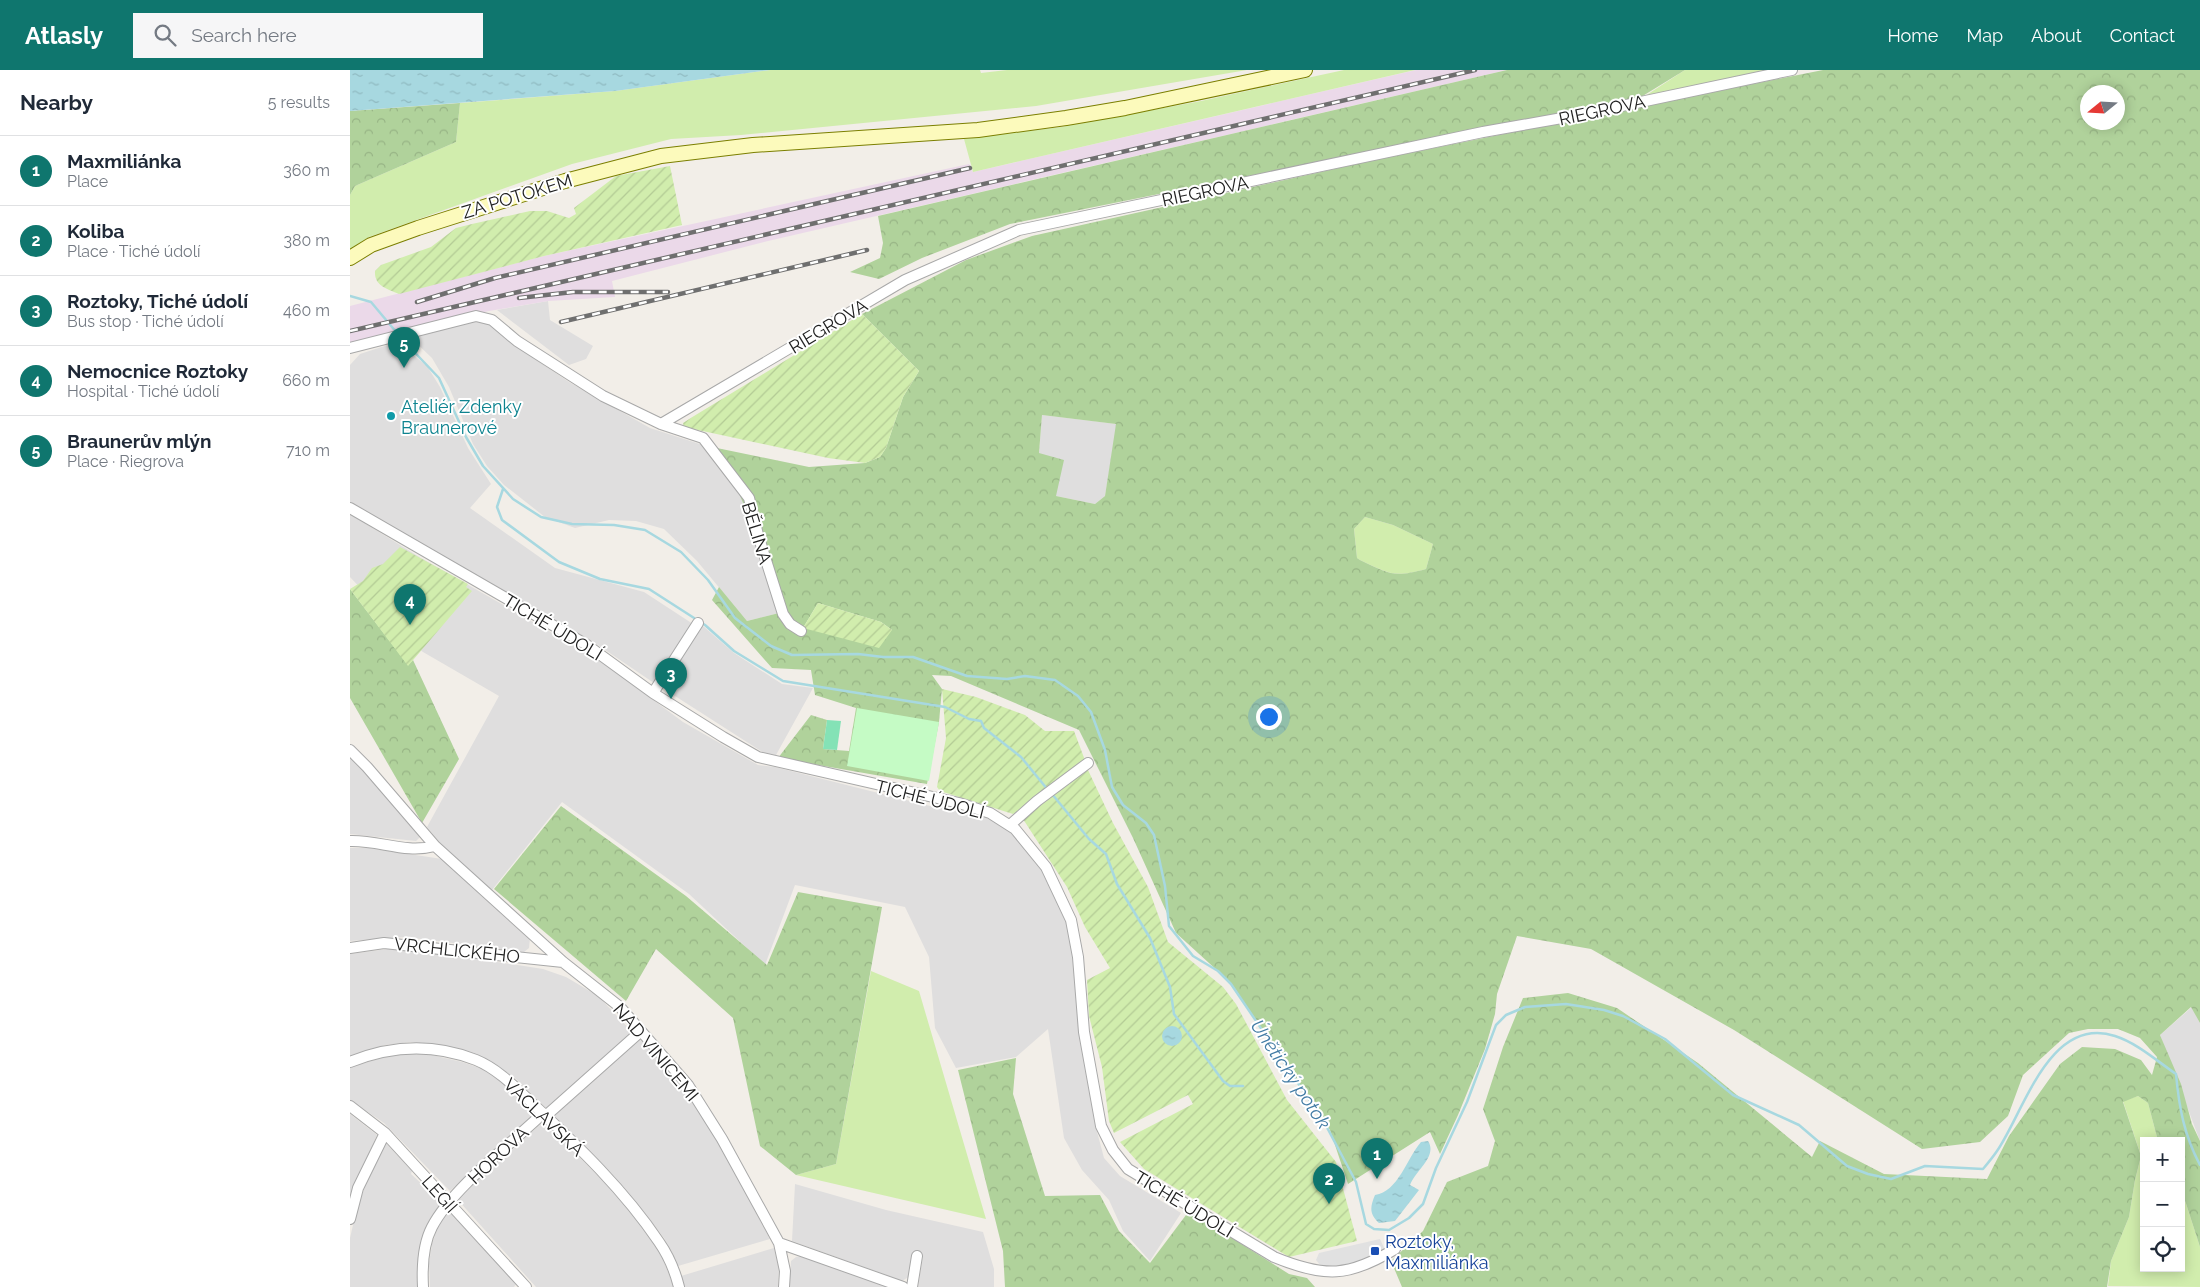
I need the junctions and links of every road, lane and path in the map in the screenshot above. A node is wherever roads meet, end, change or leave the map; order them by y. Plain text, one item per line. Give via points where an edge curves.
1 (1305, 70) edge
2 (1792, 70) edge
3 (350, 258) edge
4 (350, 348) edge
5 (661, 424) junction
6 (350, 508) edge
7 (698, 623) dead end
8 (801, 631) dead end
9 (653, 693) junction
10 (350, 750) edge
11 (1088, 763) dead end
12 (1010, 825) junction
13 (350, 841) edge
14 (435, 846) junction
15 (350, 948) edge
16 (563, 962) junction
17 (640, 1032) junction
18 (350, 1062) edge
19 (350, 1106) edge
20 (544, 1115) junction
21 (385, 1133) junction
22 (448, 1202) junction
23 (350, 1219) edge
24 (779, 1243) junction
25 (1395, 1249) dead end
26 (917, 1256) dead end
27 (523, 1286) edge
28 (423, 1287) edge
29 (679, 1287) edge
30 (784, 1287) edge
31 (903, 1287) edge
32 (912, 1287) edge

1 - 3 main road, ZA POTOKEM via 1125,108 978,130 690,151 616,166 565,181 394,236
2 - 5 street, RIEGROVA via 1019,230 905,280
4 - 5 street via 476,316 492,320 517,341 603,396
5 - 8 street, BĚLINA via 703,438 749,498 783,614
6 - 9 street, TICHÉ ÚDOLÍ via 587,645
7 - 9 street
9 - 12 street, TICHÉ ÚDOLÍ via 758,757 959,803 990,813
10 - 14 street, NAD VINICEMI
11 - 12 street
12 - 25 street, TICHÉ ÚDOLÍ via 1046,867 1071,920 1078,957 1084,1032 1101,1126 1128,1170 1274,1257 1297,1267 1317,1271 1351,1271
13 - 14 street via 362,840 418,851
14 - 16 street, NAD VINICEMI
15 - 16 street, VRCHLICKÉHO via 384,943
16 - 17 street, NAD VINICEMI via 620,1007
17 - 20 street, HOROVA
17 - 24 street, NAD VINICEMI via 688,1086 722,1139
18 - 20 street, VÁCLAVSKÁ via 376,1051 412,1047 447,1052 476,1060 504,1077
19 - 21 street, LEGIÍ
20 - 22 street, HOROVA
20 - 29 street, VÁCLAVSKÁ via 618,1189 660,1243
21 - 22 street, LEGIÍ
21 - 23 street via 358,1188
22 - 27 street, LEGIÍ
22 - 28 street, HOROVA via 431,1228 424,1251
24 - 30 street, NAD VINICEMI via 785,1271
24 - 31 street
26 - 32 street

